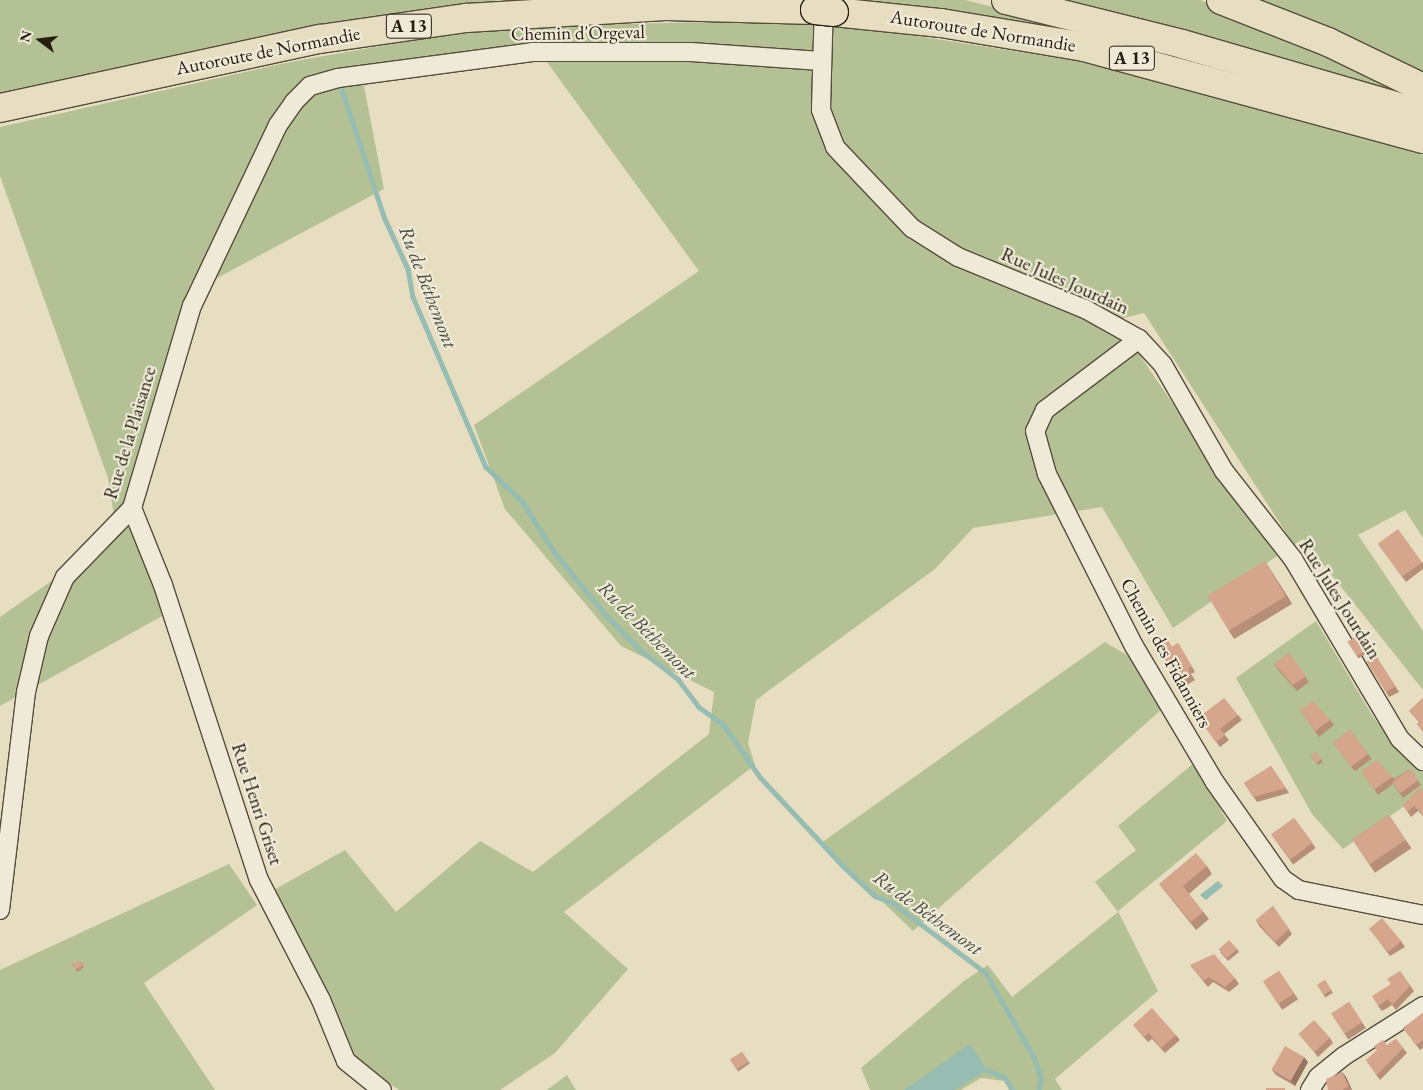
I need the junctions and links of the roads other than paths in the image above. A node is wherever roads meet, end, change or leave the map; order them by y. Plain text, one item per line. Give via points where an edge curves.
1 (1006, 0) edge
2 (1221, 0) edge
3 (824, 7) edge
4 (821, 61) junction
5 (338, 78) joint
6 (1423, 88) edge
7 (3, 108) edge
8 (1423, 114) edge
9 (1423, 139) edge
10 (1139, 339) junction
11 (132, 508) junction
12 (1423, 761) edge
13 (0, 910) edge
14 (1423, 915) edge
15 (1423, 1006) edge
16 (382, 1090) edge
17 (1310, 1090) edge

1 - 8 highway, Autoroute de Normandie / A 13 via 1182,44
2 - 6 highway via 1328,42
3 - 4 street, Rue Jules Jourdain
3 - 7 highway, Autoroute de Normandie / A 13 via 666,6 466,18 320,39
3 - 9 highway, Autoroute de Normandie / A 13 via 1084,47
4 - 5 street, Chemin d'Orgeval via 691,52 532,52
4 - 10 street, Rue Jules Jourdain via 821,110 836,147 912,228 958,257 1086,309
5 - 11 street, Rue de la Plaisance via 310,86 294,102 258,168 192,306
10 - 12 street, Rue Jules Jourdain via 1163,365 1224,471 1293,559 1400,739
10 - 14 street, Chemin des Fidanniers via 1045,410 1035,431 1047,474 1134,646 1214,781 1283,880 1299,890
11 - 13 street, Rue de la Plaisance via 65,577 39,636 26,692
11 - 16 street, Rue Henri Griset via 163,585 259,880 321,1000 346,1061
15 - 17 street via 1344,1056

